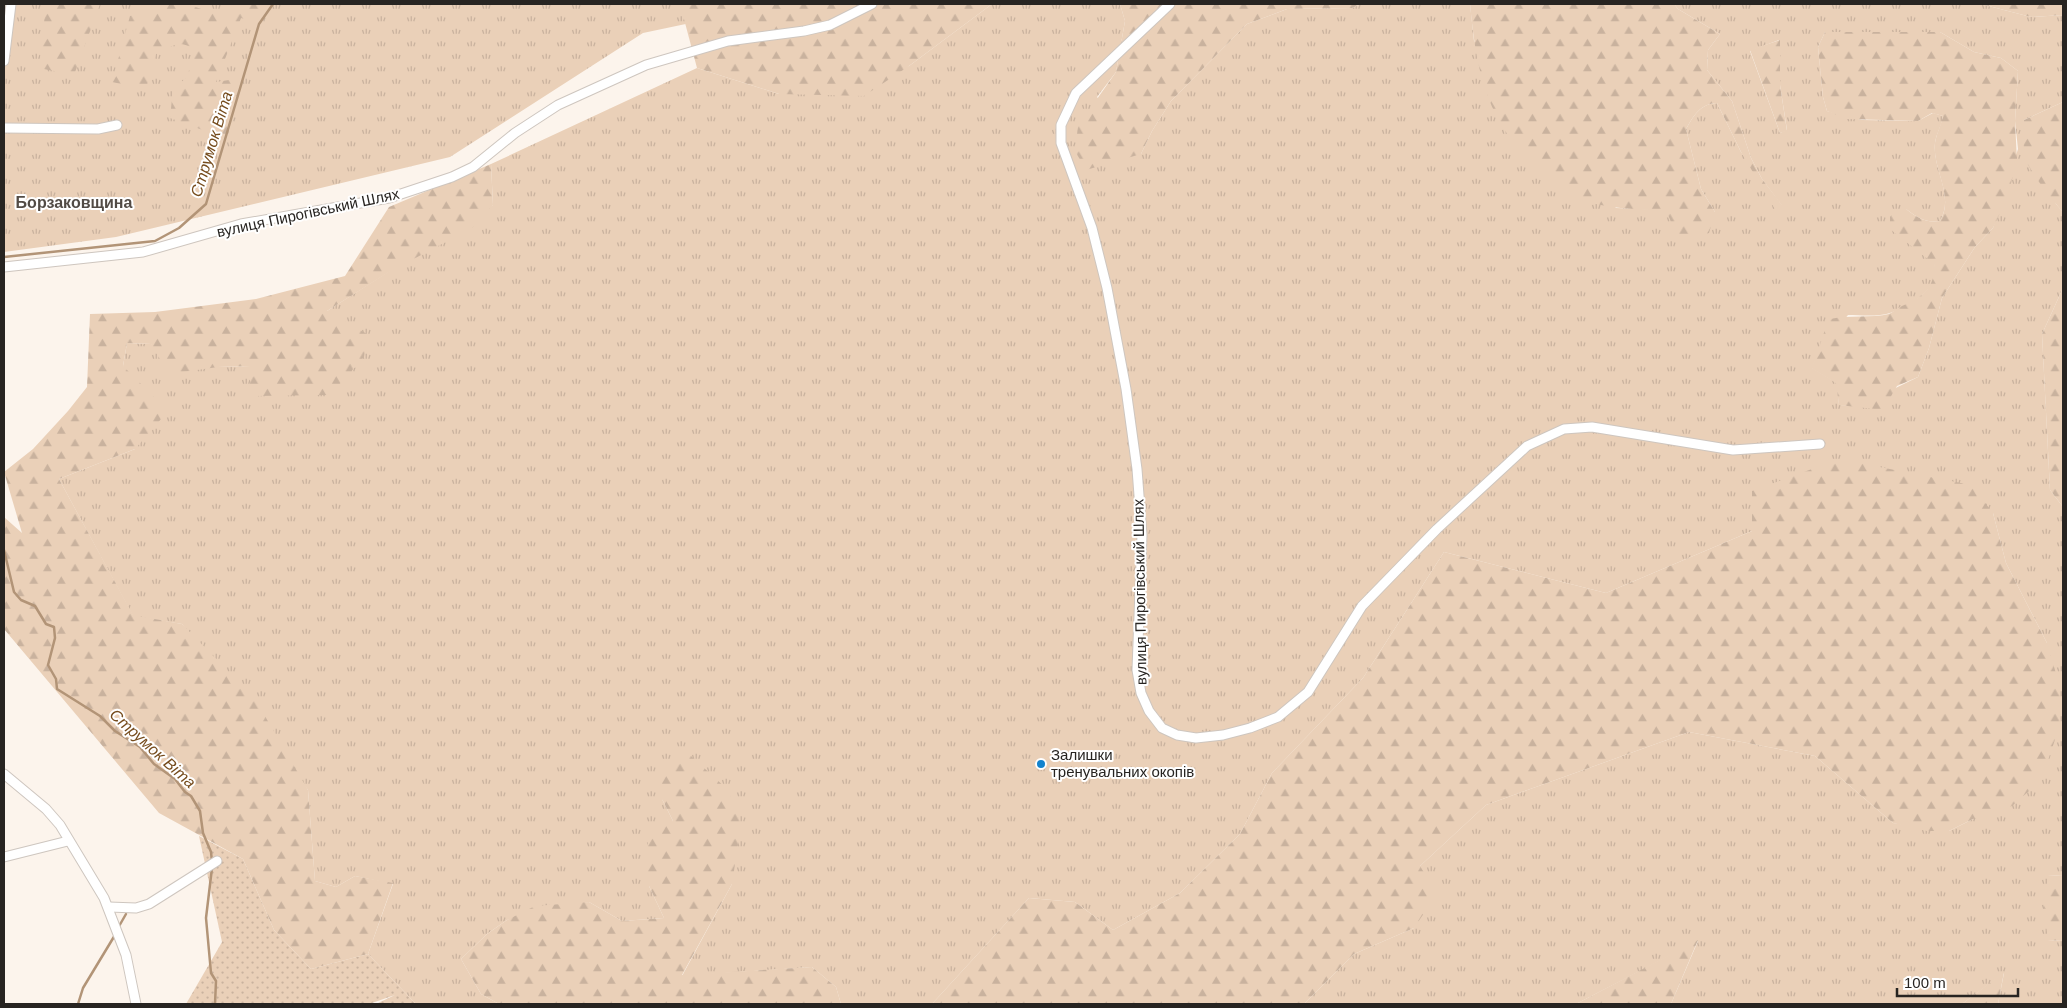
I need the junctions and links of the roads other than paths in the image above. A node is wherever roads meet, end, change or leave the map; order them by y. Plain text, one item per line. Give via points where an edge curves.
1 (11, 4) edge
2 (872, 4) edge
3 (1162, 4) edge
4 (1170, 4) edge
5 (1142, 31) junction
6 (4, 61) edge
7 (117, 125) dead end
8 (4, 128) edge
9 (4, 267) edge
10 (1820, 444) dead end
11 (4, 774) edge
12 (68, 841) junction
13 (4, 857) edge
14 (217, 861) dead end
15 (109, 908) junction
16 (136, 1004) edge

1 - 6 street
2 - 9 street, вулиця Пирогівський Шлях via 830,25 728,41 646,65 558,106 515,133 474,167 389,198 241,224 143,252
3 - 5 street, вулиця Пирогівський Шлях
4 - 5 street, вулиця Пирогівський Шлях
5 - 10 street, вулиця Пирогівський Шлях via 1076,93 1061,124 1061,143 1092,228 1126,389 1142,535 1138,670 1141,693 1162,728 1196,738 1250,728 1278,717 1308,692 1362,606 1437,529 1527,446 1564,429 1592,427 1733,450
7 - 8 street via 98,129
11 - 12 street via 46,809
12 - 13 street
12 - 15 street
14 - 15 street via 148,904 136,908
15 - 16 street via 126,955

